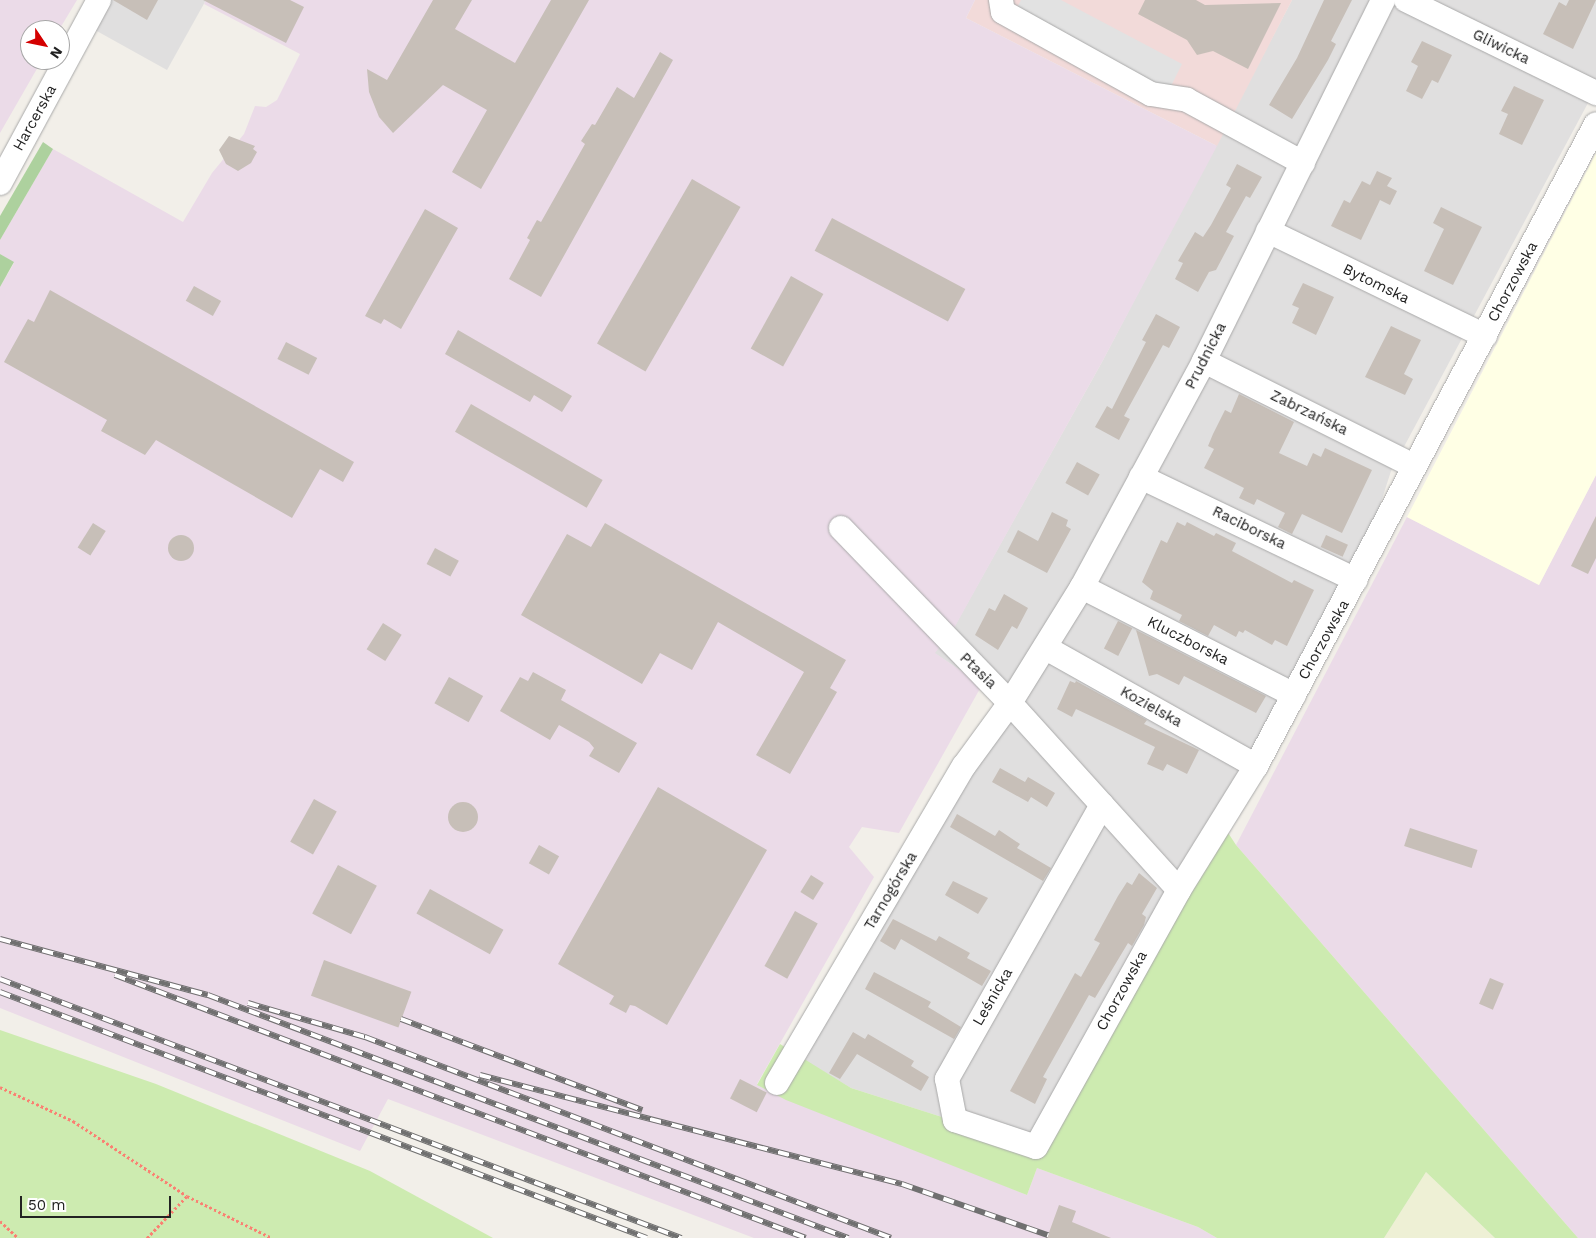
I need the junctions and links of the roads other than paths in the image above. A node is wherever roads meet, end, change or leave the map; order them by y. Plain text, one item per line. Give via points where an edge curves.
1 (100, 0) edge
2 (1001, 0) edge
3 (1383, 0) edge
4 (1406, 0) edge
5 (1596, 94) edge
6 (1596, 124) edge
7 (1303, 164) junction
8 (0, 183) edge
9 (1268, 231) junction
10 (1485, 336) junction
11 (1204, 361) junction
12 (1414, 466) junction
13 (1141, 477) junction
14 (842, 528) dead end
15 (1356, 580) junction
16 (1082, 587) junction
17 (1046, 648) junction
18 (1294, 695) junction
19 (1010, 702) junction
20 (1256, 766) junction
21 (1102, 805) junction
22 (1179, 890) junction
23 (777, 1083) dead end
24 (1036, 1147) joint

1 - 8 street, Harcerska
2 - 7 street via 1003,12 1151,94 1187,100
3 - 7 street, Prudnicka
4 - 5 street, Gliwicka
6 - 10 street, Chorzowska
7 - 9 street, Prudnicka
9 - 10 street, Bytomska
9 - 11 street, Prudnicka
10 - 12 street, Chorzowska
11 - 12 street, Zabrzańska
11 - 13 street, Prudnicka
12 - 15 street, Chorzowska
13 - 15 street, Raciborska
13 - 16 street, Prudnicka
14 - 19 street, Ptasia via 945,639
15 - 18 street, Chorzowska
16 - 17 street, Prudnicka
16 - 18 street, Kluczborska
17 - 19 street, Prudnicka
17 - 20 street, Kozielska
18 - 20 street, Chorzowska
19 - 21 street, Ptasia
19 - 23 street, Tarnogórska via 964,766
20 - 22 street, Chorzowska
21 - 22 street, Ptasia
21 - 24 street, Leśnicka via 947,1079 955,1120
22 - 24 street, Chorzowska

